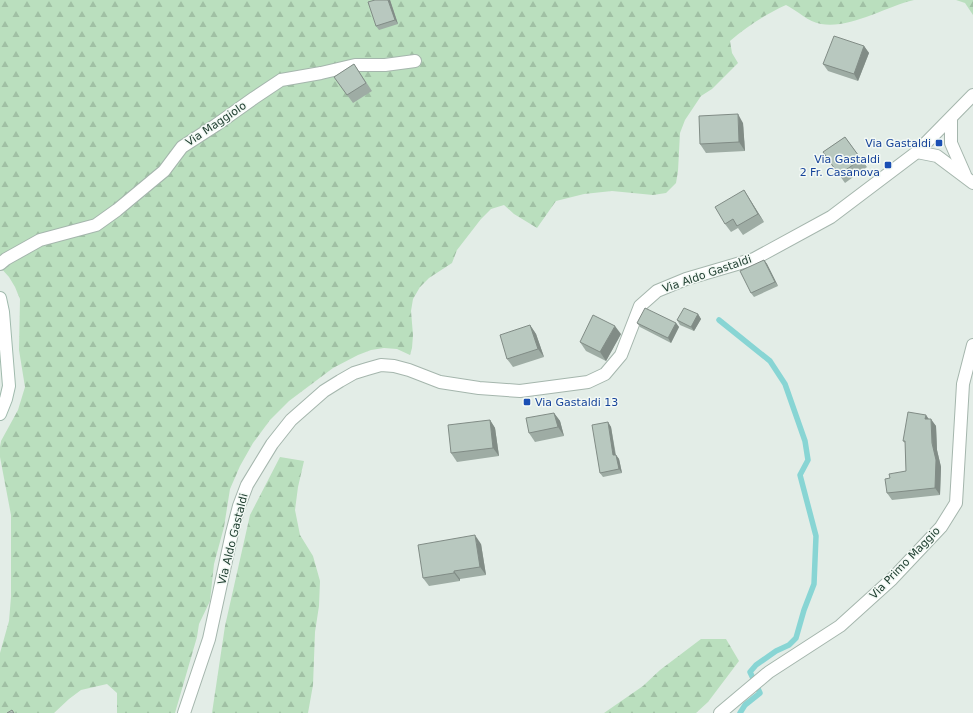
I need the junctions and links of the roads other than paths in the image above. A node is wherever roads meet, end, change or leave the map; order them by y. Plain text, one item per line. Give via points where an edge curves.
1 (415, 61) dead end
2 (973, 95) edge
3 (950, 119) junction
4 (917, 152) junction
5 (969, 179) edge
6 (0, 264) edge
7 (0, 298) edge
8 (973, 345) edge
9 (0, 414) edge
10 (184, 713) edge
11 (720, 713) edge

1 - 6 street, Via Maggiolo via 355,65 321,74 281,80 216,126 182,146 164,171 96,226 40,240 6,258
2 - 3 street, Via Aldo Gastaldi
3 - 4 street, Via Aldo Gastaldi
3 - 5 street via 951,143
4 - 5 street via 937,156
4 - 10 street, Via Aldo Gastaldi via 830,217 754,259 686,279 657,291 640,306 621,355 605,374 588,382 520,391 479,388 440,382 409,370 381,365 354,373 324,392 287,425 272,444 247,486 232,533 209,639
7 - 9 street via 9,386
8 - 11 street, Via Primo Maggio via 963,384 956,504 941,527 892,579 840,626 769,672

